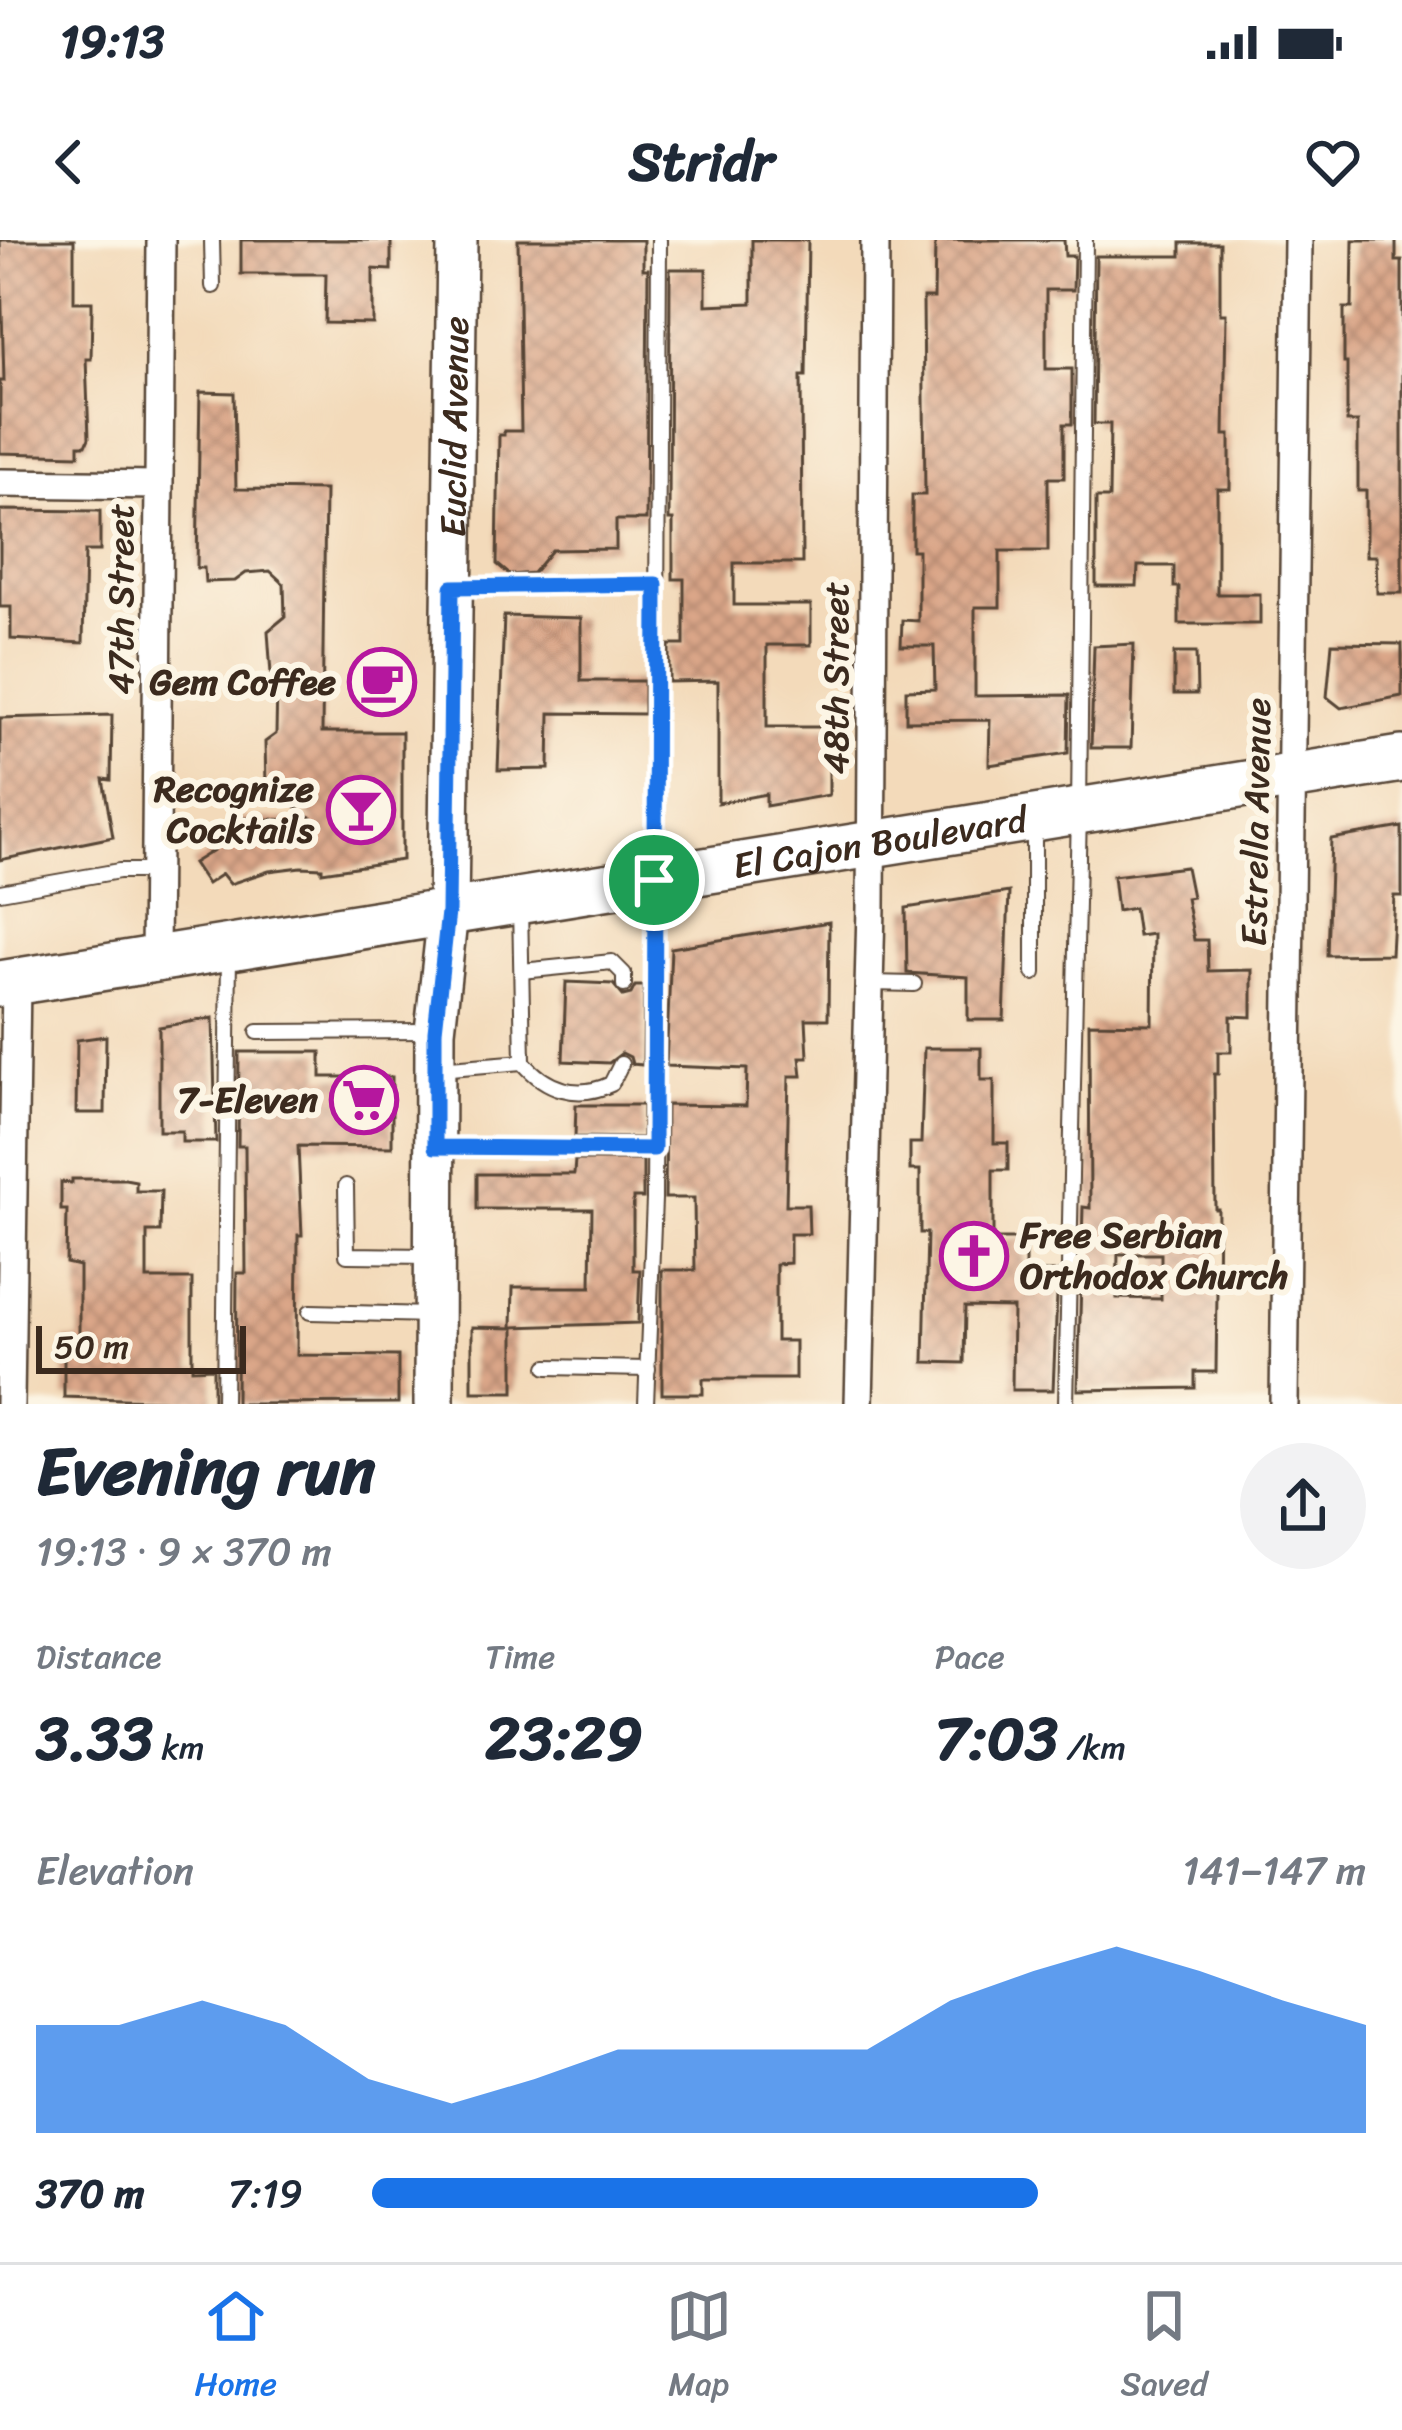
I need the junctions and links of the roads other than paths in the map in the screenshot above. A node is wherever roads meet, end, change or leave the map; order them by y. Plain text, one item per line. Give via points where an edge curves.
1 (161, 240) edge
2 (212, 240) edge
3 (457, 240) edge
4 (659, 240) edge
5 (875, 240) edge
6 (1085, 240) edge
7 (1298, 240) edge
8 (213, 286) dead end
9 (0, 483) edge
10 (158, 485) junction
11 (656, 584) junction
12 (452, 587) junction
13 (1402, 759) edge
14 (1292, 778) junction
15 (1079, 811) junction
16 (1034, 819) junction
17 (872, 847) junction
18 (155, 871) junction
19 (654, 880) junction
20 (0, 892) edge
21 (520, 900) junction
22 (448, 912) junction
23 (229, 946) junction
24 (155, 959) junction
25 (521, 971) junction
26 (1034, 973) dead end
27 (4, 980) edge
28 (870, 983) junction
29 (914, 984) dead end
30 (624, 985) dead end
31 (259, 1033) dead end
32 (435, 1050) junction
33 (523, 1062) junction
34 (620, 1064) dead end
35 (435, 1147) junction
36 (654, 1149) junction
37 (346, 1186) dead end
38 (435, 1256) junction
39 (310, 1312) dead end
40 (435, 1315) junction
41 (547, 1367) dead end
42 (648, 1369) junction
43 (10, 1404) edge
44 (224, 1404) edge
45 (434, 1404) edge
46 (646, 1404) edge
47 (859, 1404) edge
48 (1066, 1404) edge
49 (1284, 1404) edge

1 - 10 street, 47th Street
2 - 8 lane
3 - 12 main road, Euclid Avenue
4 - 11 lane
5 - 17 street, 48th Street
6 - 15 lane
7 - 14 street, Estrella Avenue
9 - 10 street
10 - 18 street, 47th Street
11 - 12 lane
11 - 19 lane
12 - 22 main road, Euclid Avenue
13 - 14 main road, El Cajon Boulevard
14 - 15 main road, El Cajon Boulevard
14 - 49 street, Estrella Avenue
15 - 16 main road, El Cajon Boulevard
15 - 48 lane
16 - 17 main road, El Cajon Boulevard
16 - 26 lane
17 - 19 main road, El Cajon Boulevard
17 - 28 street, 48th Street
18 - 20 lane
18 - 24 street, 47th Street
19 - 21 main road, El Cajon Boulevard
19 - 36 lane
21 - 22 main road, El Cajon Boulevard
21 - 25 lane
22 - 23 main road, El Cajon Boulevard
22 - 32 main road, Euclid Avenue
23 - 24 main road, El Cajon Boulevard
23 - 44 lane
24 - 27 main road, El Cajon Boulevard
25 - 30 lane via 612,962
25 - 33 lane
27 - 43 street
28 - 29 lane
28 - 47 street, 48th Street
31 - 32 lane
32 - 33 lane
32 - 35 main road, Euclid Avenue
33 - 34 lane via 543,1083 581,1091 611,1084
35 - 36 lane
35 - 38 main road, Euclid Avenue
36 - 42 lane
37 - 38 lane via 347,1255
38 - 40 main road, Euclid Avenue
39 - 40 lane
40 - 45 main road, Euclid Avenue
41 - 42 lane
42 - 46 lane

